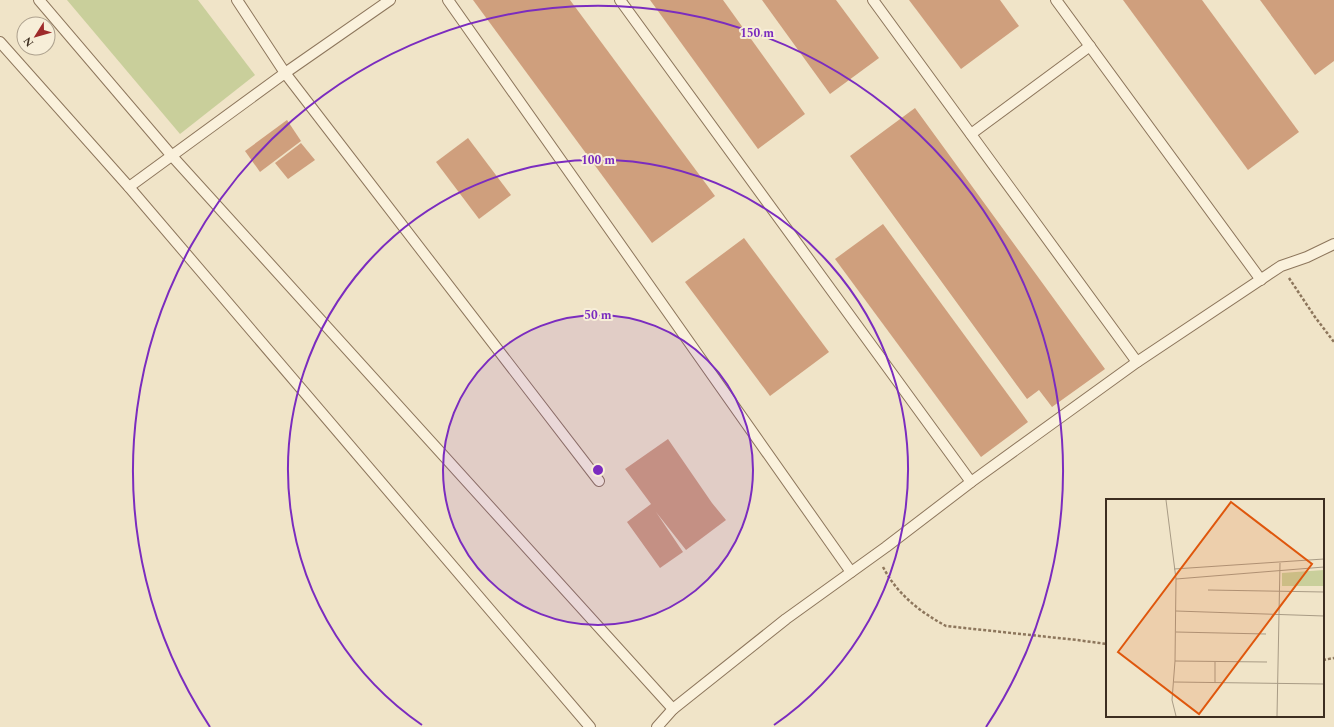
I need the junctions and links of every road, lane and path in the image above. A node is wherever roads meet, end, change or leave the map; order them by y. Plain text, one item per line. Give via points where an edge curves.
1 (38, 0) edge
2 (237, 0) edge
3 (390, 0) edge
4 (448, 0) edge
5 (620, 0) edge
6 (873, 0) edge
7 (1056, 0) edge
8 (0, 42) edge
9 (1090, 46) junction
10 (285, 73) junction
11 (971, 134) junction
12 (172, 156) junction
13 (129, 187) junction
14 (1334, 244) edge
15 (1280, 266) junction
16 (1261, 280) junction
17 (1334, 342) edge
18 (1137, 362) junction
19 (599, 481) dead end
20 (971, 482) junction
21 (877, 554) junction
22 (851, 572) junction
23 (1106, 644) edge
24 (1334, 658) edge
25 (1324, 660) edge
26 (673, 709) junction
27 (590, 727) edge
28 (657, 727) edge

1 - 12 lane
2 - 10 lane
3 - 10 lane
4 - 22 lane
5 - 20 lane
6 - 11 lane
7 - 9 lane
8 - 13 lane
9 - 11 lane
9 - 16 lane
10 - 12 lane
10 - 19 lane
11 - 18 lane
12 - 13 lane
12 - 26 lane
13 - 27 lane
14 - 15 lane
15 - 16 lane
15 - 17 path
16 - 18 lane
18 - 20 lane
20 - 21 lane
21 - 22 lane
21 - 23 path via 884,570 906,598 932,619 946,626
22 - 26 lane via 786,619
24 - 25 path
26 - 28 lane

